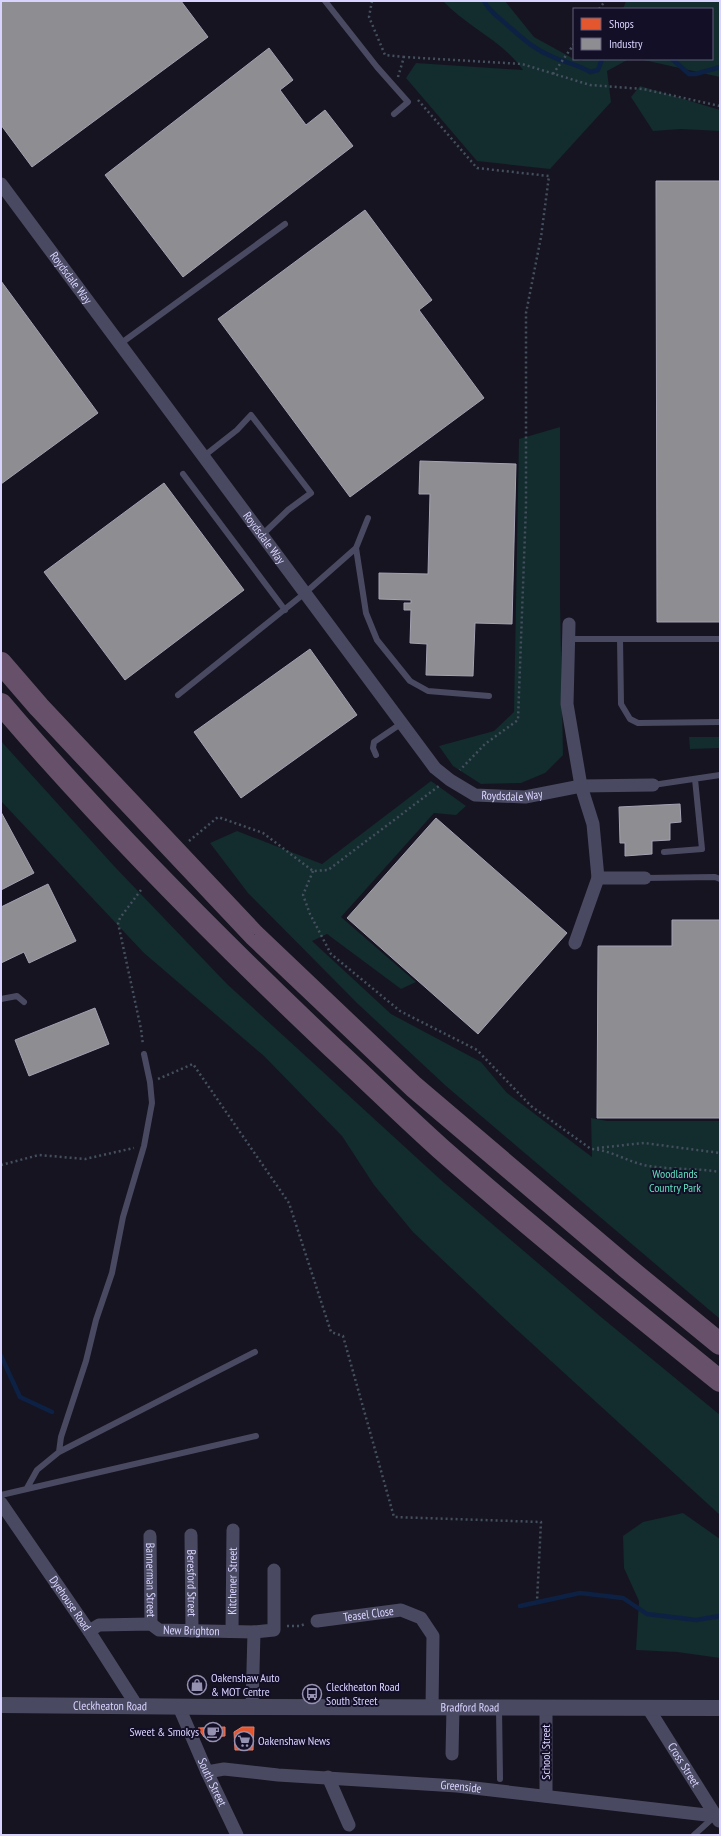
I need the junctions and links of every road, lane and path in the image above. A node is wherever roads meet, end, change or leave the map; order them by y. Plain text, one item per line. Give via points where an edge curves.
1 (325, 1) edge
2 (372, 1) edge
3 (573, 45) edge
4 (404, 57) junction
5 (553, 74) junction
6 (403, 82) dead end
7 (417, 99) dead end
8 (720, 106) edge
9 (394, 114) dead end
10 (1, 184) edge
11 (284, 224) dead end
12 (120, 344) junction
13 (204, 456) junction
14 (183, 474) dead end
15 (368, 518) dead end
16 (262, 535) junction
17 (356, 548) junction
18 (305, 593) junction
19 (285, 610) junction
20 (570, 624) dead end
21 (620, 638) junction
22 (569, 639) junction
23 (720, 639) edge
24 (1, 663) edge
25 (178, 695) dead end
26 (489, 696) dead end
27 (1, 704) edge
28 (720, 722) edge
29 (402, 723) junction
30 (376, 754) dead end
31 (720, 775) edge
32 (695, 779) junction
33 (450, 780) junction
34 (652, 785) joint
35 (581, 786) junction
36 (189, 842) dead end
37 (664, 852) dead end
38 (313, 870) junction
39 (598, 878) junction
40 (645, 878) joint
41 (720, 879) edge
42 (141, 890) dead end
43 (574, 947) dead end
44 (1, 999) edge
45 (24, 1002) dead end
46 (144, 1054) joint
47 (150, 1082) junction
48 (144, 1146) junction
49 (591, 1149) junction
50 (720, 1153) edge
51 (1, 1165) edge
52 (720, 1172) edge
53 (720, 1344) edge
54 (255, 1352) dead end
55 (720, 1381) edge
56 (256, 1436) dead end
57 (59, 1452) junction
58 (27, 1488) junction
59 (1, 1495) edge
60 (1, 1503) edge
61 (233, 1530) dead end
62 (191, 1535) dead end
63 (150, 1536) dead end
64 (274, 1570) dead end
65 (537, 1601) dead end
66 (317, 1621) joint
67 (151, 1624) junction
68 (274, 1628) junction
69 (89, 1631) junction
70 (192, 1631) junction
71 (232, 1631) junction
72 (254, 1632) junction
73 (1, 1705) edge
74 (137, 1706) junction
75 (179, 1707) junction
76 (219, 1707) joint
77 (252, 1707) junction
78 (432, 1708) junction
79 (453, 1708) junction
80 (499, 1708) junction
81 (546, 1708) junction
82 (648, 1708) junction
83 (718, 1711) edge
84 (452, 1754) dead end
85 (206, 1772) junction
86 (328, 1777) junction
87 (500, 1779) dead end
88 (546, 1796) junction
89 (718, 1819) edge
90 (349, 1825) dead end
91 (237, 1835) edge
92 (694, 1835) edge

1 - 9 lane via 408,102
2 - 4 path via 369,17 385,55
3 - 5 path
4 - 5 path via 522,64
4 - 6 path via 398,76
5 - 8 path via 590,84 643,89
7 - 33 path via 477,168 549,176 541,237 526,313 526,506 518,720 485,744
10 - 12 street, Roydsdale Way
11 - 12 lane
12 - 13 street, Roydsdale Way
13 - 16 street, Roydsdale Way
13 - 16 lane via 237,430 251,415 311,493 288,510
14 - 19 lane
15 - 17 lane
16 - 18 street, Roydsdale Way
17 - 18 lane
17 - 26 lane via 366,613 377,640 410,681 428,691
18 - 19 lane
18 - 29 street, Roydsdale Way
19 - 25 lane
20 - 22 street
21 - 22 lane
21 - 23 lane
21 - 28 lane via 621,704 630,719 638,722
22 - 35 street via 567,704
24 - 53 highway via 60,730 254,935 414,1087
27 - 55 highway via 143,860 320,1036 446,1153 604,1288
29 - 30 lane via 374,742
29 - 33 street, Roydsdale Way via 435,768
31 - 32 lane
32 - 34 lane
32 - 37 lane via 702,849
33 - 35 street, Roydsdale Way via 475,795 525,797
33 - 38 path via 437,787 328,870
34 - 35 street, Roydsdale Way
35 - 39 street via 593,824
36 - 38 path via 218,817 263,832
38 - 49 path via 303,895 331,954 400,1011 476,1050 531,1106
39 - 40 street
39 - 43 street
40 - 41 lane
42 - 46 path via 118,923
44 - 45 lane via 17,996
46 - 47 lane
47 - 48 lane via 152,1103
47 - 65 path via 193,1064 289,1203 331,1332 343,1336 394,1517 541,1522
48 - 51 path via 85,1159 39,1155
48 - 57 lane via 123,1216 112,1273 61,1437
49 - 50 path via 644,1143
49 - 52 path via 603,1150 648,1166
54 - 57 lane
56 - 58 lane
57 - 58 lane via 37,1470
58 - 59 lane
60 - 69 street, Dyehouse Road
61 - 71 street, Kitchener Street
62 - 70 street, Beresford Street
63 - 67 street, Bannerman Street
64 - 68 street
66 - 68 path via 300,1626
66 - 78 street, Teasel Close via 401,1610 421,1618 433,1636
67 - 69 street, New Brighton via 99,1624
67 - 70 street, New Brighton via 159,1630
68 - 72 street, New Brighton
69 - 74 street, Dyehouse Road
70 - 71 street, New Brighton
71 - 72 street, New Brighton
72 - 77 street
73 - 74 street, Cleckheaton Road
74 - 75 street, Cleckheaton Road
75 - 76 street, Cleckheaton Road
75 - 85 street, South Street
76 - 77 street, Bradford Road
77 - 78 street, Bradford Road
78 - 79 street, Bradford Road
79 - 80 street, Bradford Road
79 - 84 street
80 - 81 street, Bradford Road
80 - 87 lane
81 - 82 street, Bradford Road
81 - 88 street, School Street
82 - 83 street, Bradford Road
82 - 89 street, Cross Street
85 - 86 street, Greenside via 224,1769
85 - 91 street, South Street
86 - 88 street, Greenside via 457,1786
86 - 90 street
88 - 89 street, Greenside
89 - 92 lane

